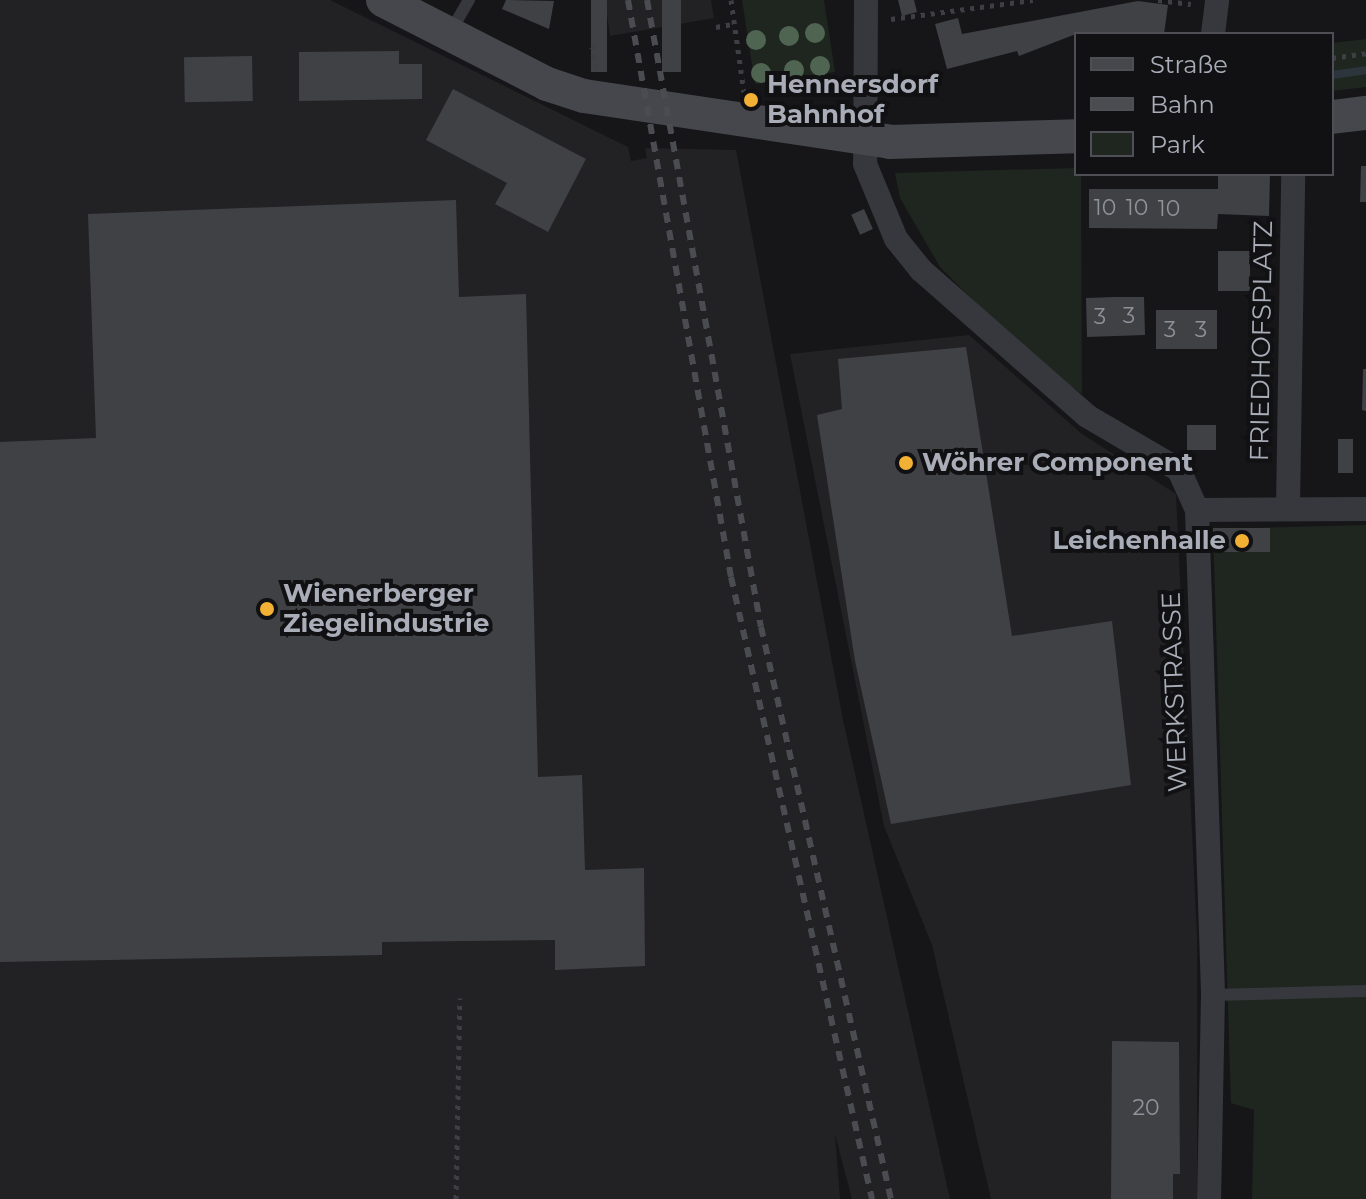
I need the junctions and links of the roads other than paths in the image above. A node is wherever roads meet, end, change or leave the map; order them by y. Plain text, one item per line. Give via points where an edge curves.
1 (383, 0) edge
2 (469, 0) edge
3 (1216, 4) edge
4 (867, 11) edge
5 (1213, 32) edge
6 (450, 34) junction
7 (1366, 113) edge
8 (1334, 117) edge
9 (1074, 136) edge
10 (865, 139) junction
11 (1293, 176) edge
12 (1288, 508) junction
13 (1366, 509) edge
14 (1197, 510) junction
15 (1366, 991) edge
16 (1213, 995) junction
17 (1209, 1199) edge

1 - 6 street
2 - 6 lane
3 - 5 street
4 - 10 street, WERKSTRASSE
6 - 10 street via 564,91
7 - 8 street
9 - 10 street
10 - 14 street, WERKSTRASSE via 874,192 909,257 1087,416 1179,470
11 - 12 street, FRIEDHOFSPLATZ
12 - 13 street
12 - 14 street
14 - 16 street, WERKSTRASSE
15 - 16 lane
16 - 17 street, WERKSTRASSE

